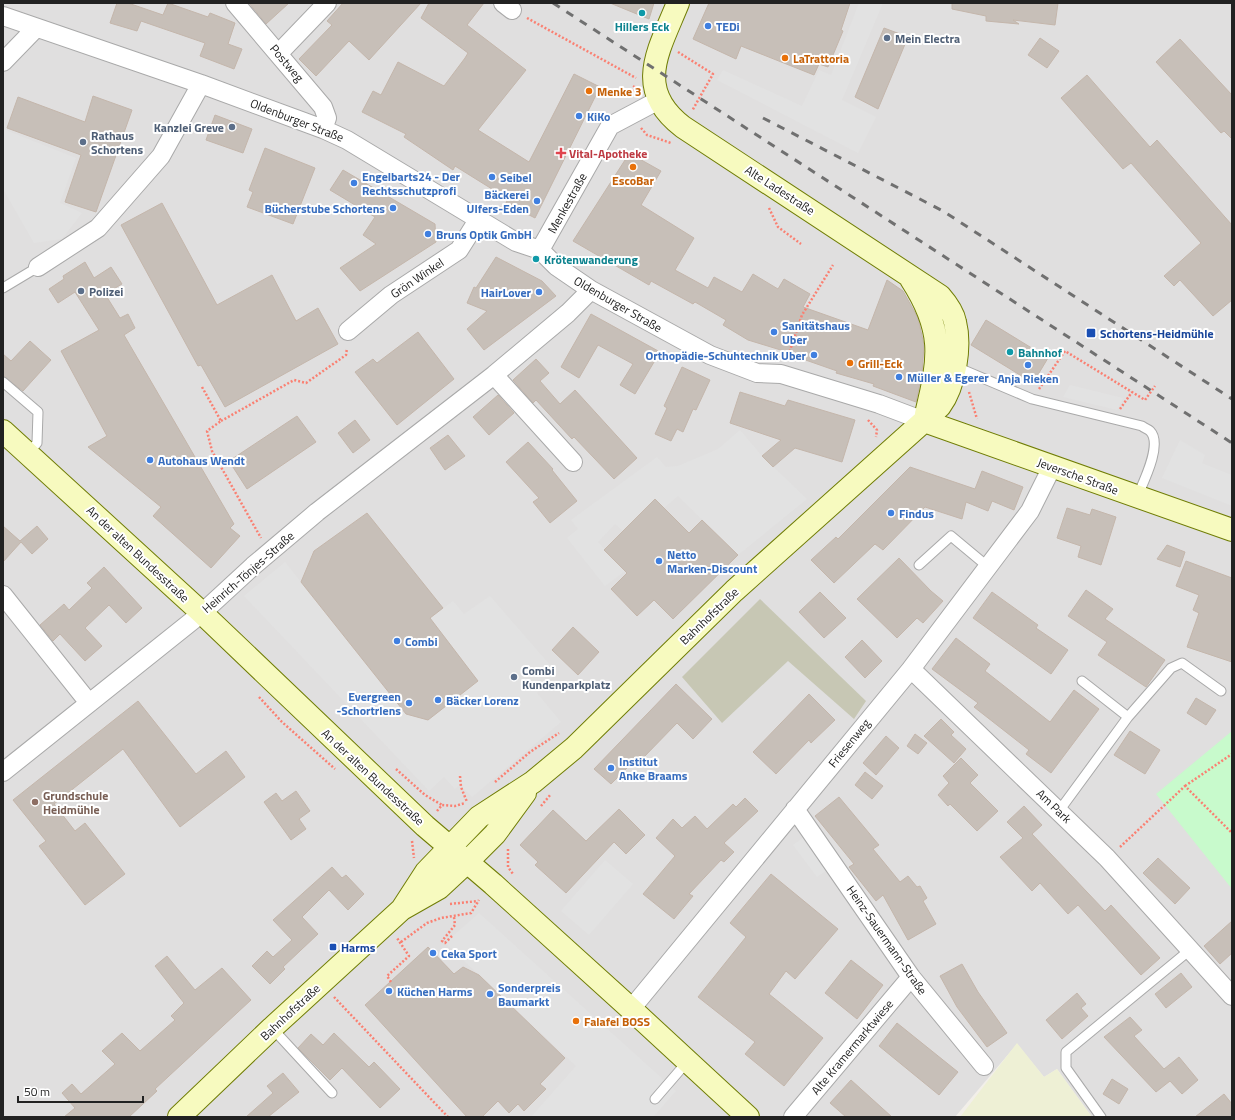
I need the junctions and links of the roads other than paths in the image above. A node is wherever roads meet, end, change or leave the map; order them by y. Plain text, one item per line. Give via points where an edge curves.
1 (235, 3) edge
2 (327, 3) edge
3 (678, 3) edge
4 (3, 16) edge
5 (36, 28) junction
6 (279, 54) junction
7 (3, 62) edge
8 (201, 84) junction
9 (659, 100) junction
10 (323, 129) junction
11 (478, 220) junction
12 (540, 250) junction
13 (38, 267) joint
14 (3, 288) edge
15 (591, 290) junction
16 (348, 331) road end
17 (946, 364) junction
18 (494, 375) junction
19 (3, 382) edge
20 (924, 421) junction
21 (3, 431) edge
22 (28, 454) junction
23 (573, 462) dead end
24 (1052, 467) junction
25 (1137, 497) junction
26 (1232, 530) edge
27 (919, 565) dead end
28 (987, 566) junction
29 (3, 595) edge
30 (202, 613) junction
31 (911, 669) junction
32 (1082, 682) dead end
33 (1221, 690) dead end
34 (89, 703) junction
35 (1128, 717) junction
36 (3, 772) edge
37 (533, 782) junction
38 (795, 809) junction
39 (1059, 811) junction
40 (449, 847) junction
41 (467, 862) junction
42 (402, 909) junction
43 (1191, 949) junction
44 (911, 977) junction
45 (1232, 996) edge
46 (631, 1009) junction
47 (272, 1028) junction
48 (688, 1062) junction
49 (984, 1066) dead end
50 (332, 1093) dead end
51 (655, 1099) dead end
52 (179, 1117) edge
53 (748, 1117) edge
54 (793, 1117) edge
55 (1101, 1117) edge

1 - 6 street, Postweg
2 - 6 street
3 - 9 street via 654,68 653,82
4 - 5 street, Oldenburger Straße
5 - 7 street
5 - 8 street, Oldenburger Straße
6 - 10 street, Postweg via 323,107 327,118
8 - 10 street, Oldenburger Straße
8 - 13 street via 161,156 98,228
9 - 12 street, Menkestraße via 610,126
9 - 17 street, Alte Ladestraße via 668,114 683,127 908,275 926,306
10 - 11 street, Oldenburger Straße via 347,140
11 - 12 street, Oldenburger Straße via 516,242
11 - 16 street, Grön Winkel via 459,250 391,295
12 - 15 street, Oldenburger Straße via 556,266
13 - 14 lane
15 - 18 street, Heinrich-Tönjes-Straße via 568,313
15 - 20 street, Oldenburger Straße via 710,355 757,373 781,374 879,404
17 - 20 street, Alte Ladestraße via 949,388 940,405
17 - 25 lane via 1032,399 1142,426 1151,432 1155,442 1153,456
18 - 23 street
18 - 30 street, Heinrich-Tönjes-Straße via 317,512
19 - 22 lane via 38,412 37,443
20 - 24 street, Jeversche Straße
20 - 37 street, Bahnhofstraße via 734,591 574,748
21 - 22 street, An der alten Bundesstraße
22 - 30 street, An der alten Bundesstraße
24 - 25 street, Jeversche Straße
24 - 28 street, Friesenweg via 1030,511
25 - 26 street, Jeversche Straße
27 - 28 lane via 951,536
28 - 31 street, Friesenweg
29 - 34 street
30 - 34 street, Heinrich-Tönjes-Straße
30 - 40 street, An der alten Bundesstraße
31 - 38 street, Friesenweg
31 - 39 street, Am Park
32 - 35 lane
33 - 35 lane via 1182,664 1171,668
34 - 36 street, Heinrich-Tönjes-Straße
35 - 39 lane
37 - 40 street, Bahnhofstraße via 479,818
37 - 41 street, Bahnhofstraße via 495,834
38 - 44 street, Heinz-Sauermann-Straße
38 - 46 street, Friesenweg
39 - 43 street, Am Park via 1107,858
40 - 41 street, An der alten Bundesstraße
40 - 42 street, Bahnhofstraße via 426,872
41 - 42 street, Bahnhofstraße via 439,888
41 - 46 street, An der alten Bundesstraße
42 - 47 street, Bahnhofstraße
43 - 45 street, Am Park
43 - 55 lane via 1066,1052 1066,1068
44 - 49 street, Heinz-Sauermann-Straße
44 - 54 street, Alte Kramermarktwiese
46 - 48 street, An der alten Bundesstraße
47 - 50 lane
47 - 52 street, Bahnhofstraße
48 - 51 lane
48 - 53 street, An der alten Bundesstraße

